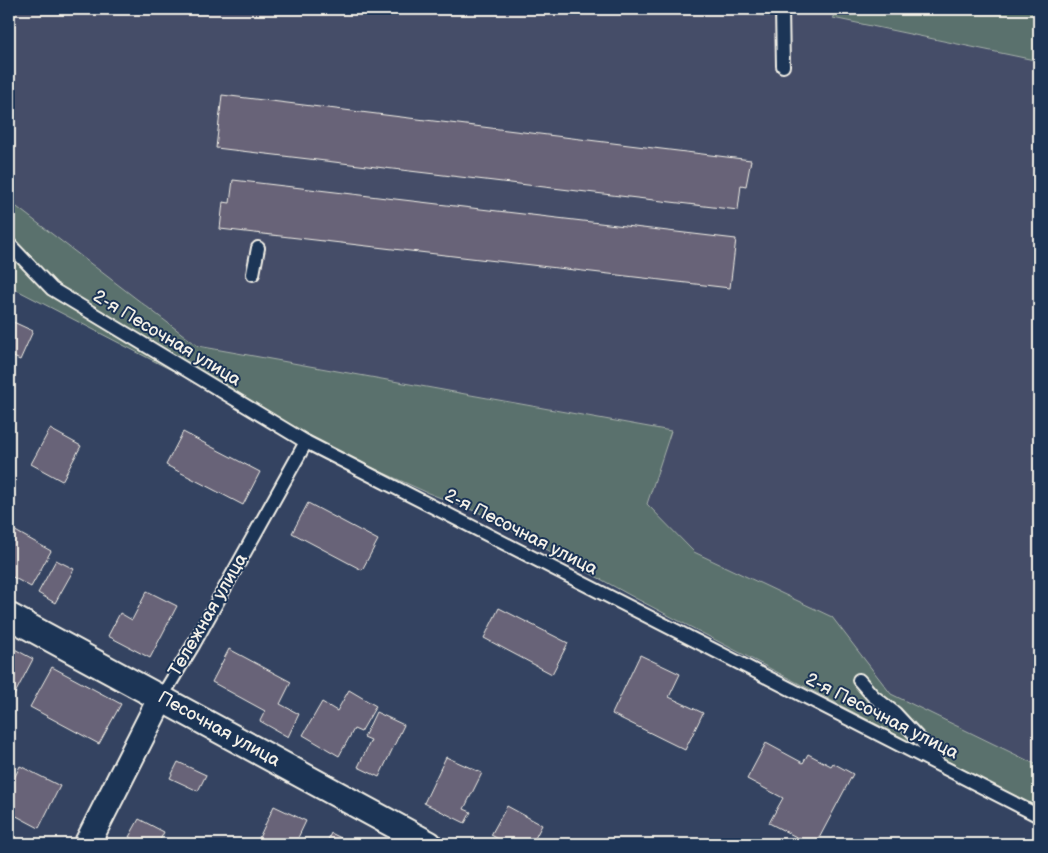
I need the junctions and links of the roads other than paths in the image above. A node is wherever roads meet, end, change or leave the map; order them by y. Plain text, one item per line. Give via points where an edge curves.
1 (782, 9) edge
2 (783, 66) dead end
3 (9, 244) edge
4 (258, 248) dead end
5 (253, 274) dead end
6 (306, 442) junction
7 (9, 616) edge
8 (859, 680) dead end
9 (161, 698) junction
10 (938, 764) junction
11 (1039, 816) edge
12 (87, 844) edge
13 (428, 844) edge

1 - 2 lane
3 - 6 lane, 2-я Песочная улица via 52,289
4 - 5 lane
6 - 9 lane, Тележная улица
6 - 10 lane, 2-я Песочная улица
7 - 9 street, Песочная улица
8 - 10 lane via 895,713
9 - 12 street, Тележная улица
9 - 13 street, Песочная улица
10 - 11 lane, 2-я Песочная улица

